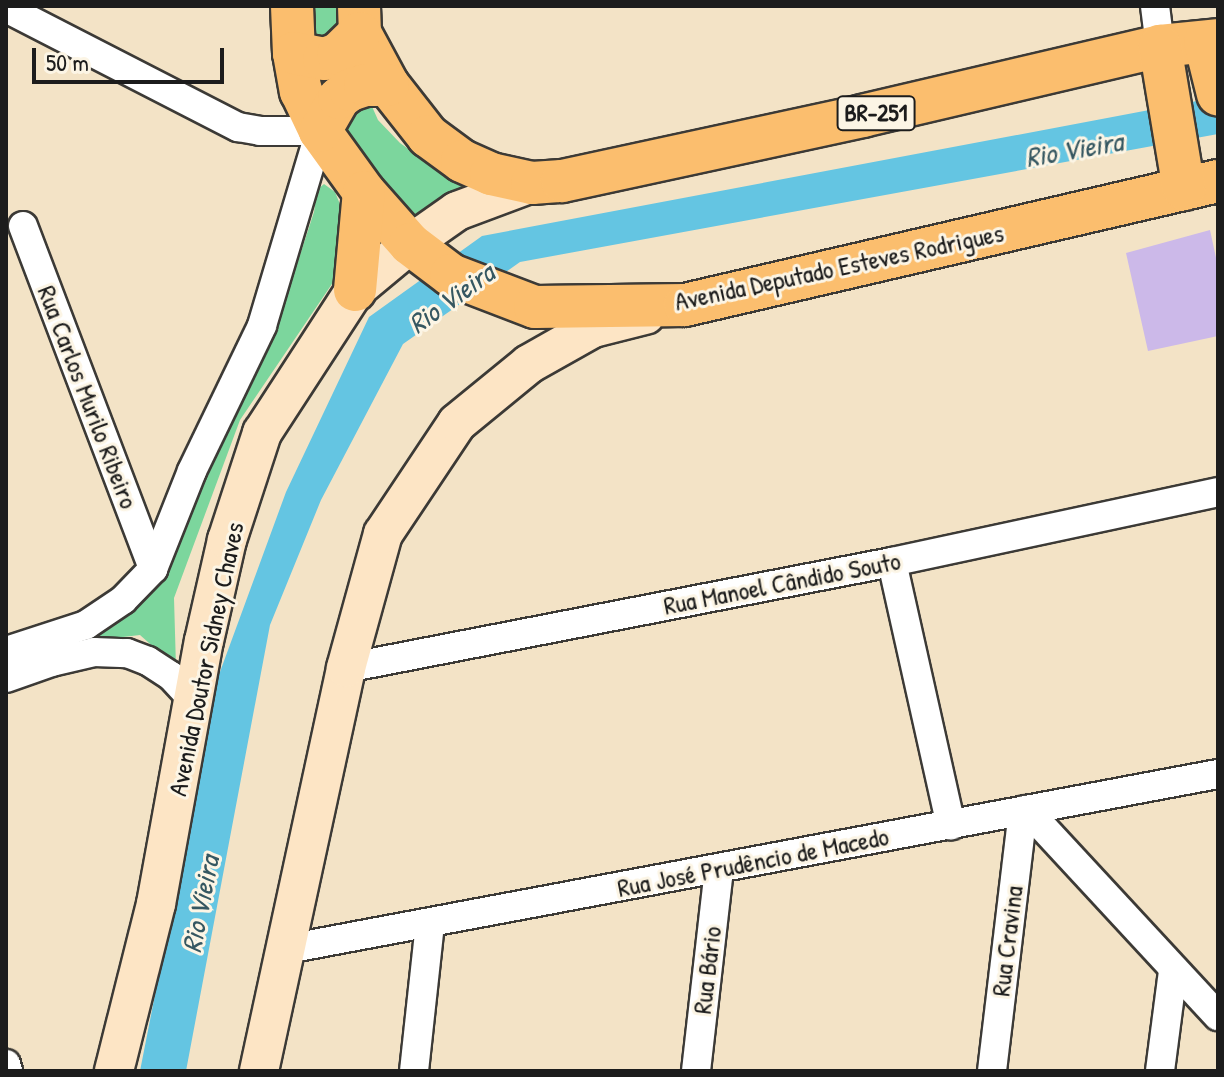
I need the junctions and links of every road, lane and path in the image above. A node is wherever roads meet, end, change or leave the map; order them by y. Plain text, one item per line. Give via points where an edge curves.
1 (292, 6) edge
2 (6, 8) edge
3 (359, 20) edge
4 (1159, 40) edge
5 (294, 53) junction
6 (1212, 59) edge
7 (388, 85) junction
8 (320, 131) junction
9 (1194, 179) edge
10 (532, 183) junction
11 (364, 192) junction
12 (23, 226) dead end
13 (410, 244) junction
14 (355, 290) junction
15 (685, 305) junction
16 (1218, 492) edge
17 (892, 562) junction
18 (153, 569) junction
19 (6, 651) edge
20 (346, 668) junction
21 (6, 678) edge
22 (194, 701) junction
23 (1218, 774) edge
24 (1025, 810) junction
25 (951, 825) junction
26 (719, 869) junction
27 (430, 923) junction
28 (287, 949) junction
29 (1173, 971) junction
30 (1218, 1016) edge
31 (6, 1064) edge
32 (8, 1071) edge
33 (114, 1071) edge
34 (259, 1071) edge
35 (414, 1071) edge
36 (696, 1071) edge
37 (992, 1071) edge
38 (1160, 1071) edge

1 - 5 main road, Avenida Deputado Esteves Rodrigues
2 - 8 street via 238,127
3 - 5 main road via 338,54 324,59
3 - 7 main road, BR-251
4 - 6 main road, BR-251
4 - 9 main road
4 - 10 main road, BR-251 via 862,116 562,181
5 - 8 main road, Avenida Deputado Esteves Rodrigues via 301,91
7 - 8 main road via 350,90 339,98
7 - 10 main road, BR-251 via 428,136 462,161
8 - 11 main road, Avenida Deputado Esteves Rodrigues
8 - 18 street via 262,326 192,471
9 - 15 main road, Avenida Deputado Esteves Rodrigues
10 - 13 main road, Avenida Doutor Sidney Chaves via 457,211
11 - 13 main road, Avenida Deputado Esteves Rodrigues
11 - 14 main road
12 - 18 street, Rua Carlos Murilo Ribeiro
13 - 14 main road, Avenida Doutor Sidney Chaves
13 - 15 main road, Avenida Deputado Esteves Rodrigues via 451,275 535,307
14 - 22 main road, Avenida Doutor Sidney Chaves via 262,433 227,540
15 - 20 main road via 593,328 529,364 457,423 383,534
16 - 17 street, Rua Manoel Cândido Souto
17 - 20 street, Rua Manoel Cândido Souto
17 - 25 street
18 - 19 street via 123,600 86,625
20 - 28 main road
21 - 22 street via 94,652 127,653 171,676
22 - 33 main road, Avenida Doutor Sidney Chaves via 156,904
23 - 24 street, Rua José Prudêncio de Macedo
24 - 25 street, Rua José Prudêncio de Macedo
24 - 29 street
24 - 37 street, Rua Cravina
25 - 26 street, Rua José Prudêncio de Macedo
26 - 27 street, Rua José Prudêncio de Macedo
26 - 36 street, Rua Bário
27 - 28 street, Rua José Prudêncio de Macedo
27 - 35 street
28 - 34 main road
29 - 30 street
29 - 38 street
31 - 32 street

